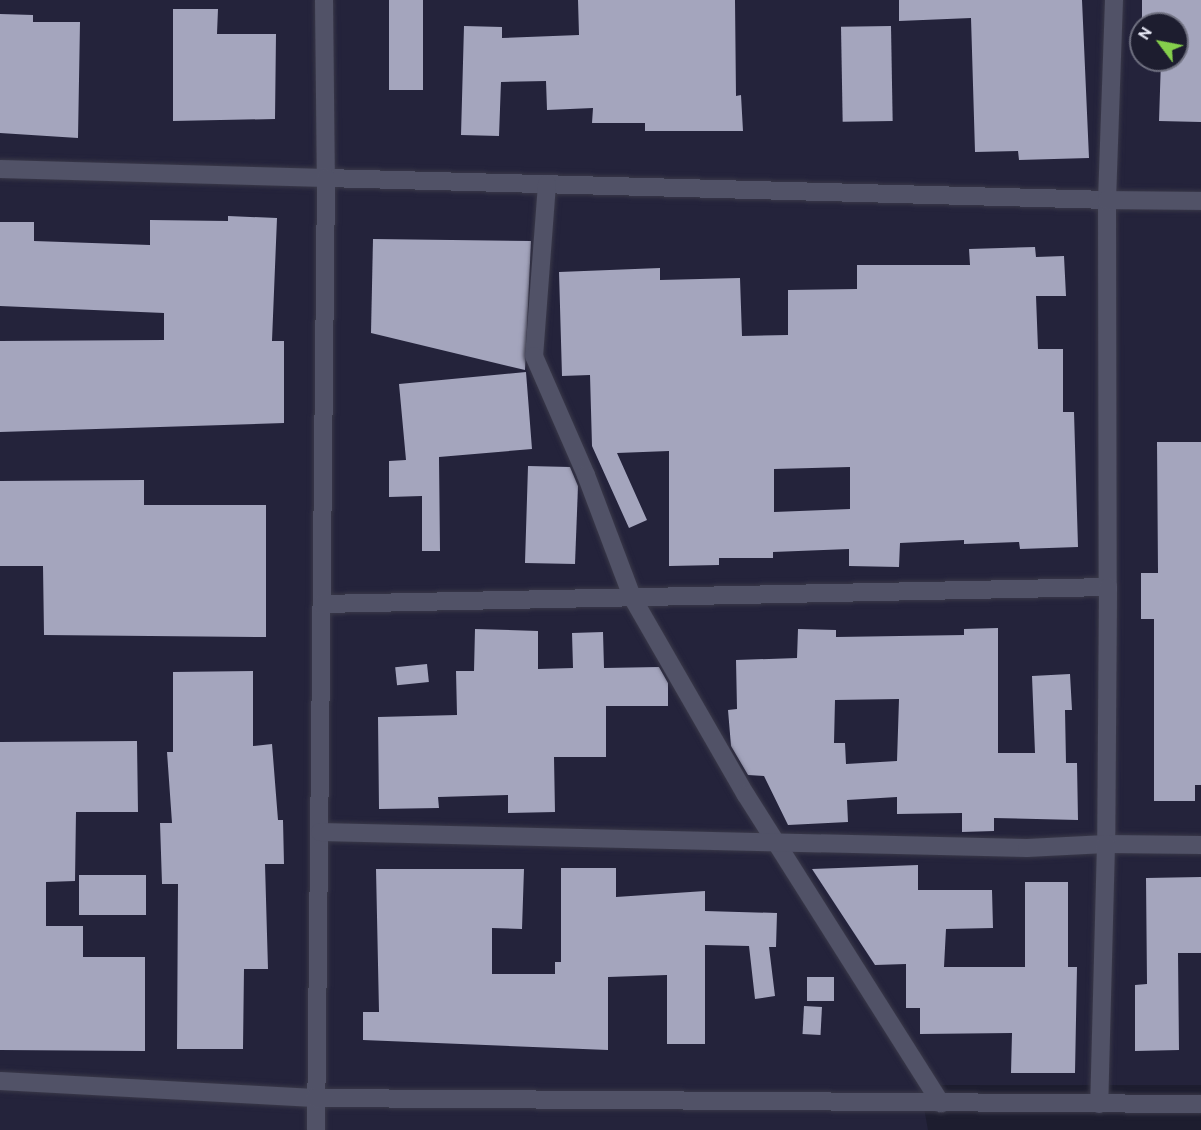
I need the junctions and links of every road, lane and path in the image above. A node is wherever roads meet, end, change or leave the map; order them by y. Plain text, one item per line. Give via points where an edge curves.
1 (324, 0) edge
2 (1114, 0) edge
3 (0, 169) edge
4 (326, 178) junction
5 (547, 184) junction
6 (1107, 200) junction
7 (1201, 201) edge
8 (1108, 587) junction
9 (632, 597) junction
10 (322, 604) junction
11 (320, 832) junction
12 (777, 842) junction
13 (1106, 844) junction
14 (1201, 845) edge
15 (0, 1081) edge
16 (315, 1098) junction
17 (941, 1104) junction
18 (1099, 1104) junction
19 (1201, 1104) edge
20 (316, 1130) edge

1 - 4 street
2 - 6 street
3 - 4 street
4 - 5 street
4 - 10 street
5 - 6 street
5 - 9 street via 534,356 586,475
6 - 7 street
6 - 8 street
8 - 9 street
8 - 13 street
9 - 10 street
9 - 12 street
10 - 11 street
11 - 12 street
11 - 16 street
12 - 13 street via 1027,848
12 - 17 street
13 - 14 street
13 - 18 street
15 - 16 street
16 - 17 street
16 - 20 street
17 - 18 street
18 - 19 street

